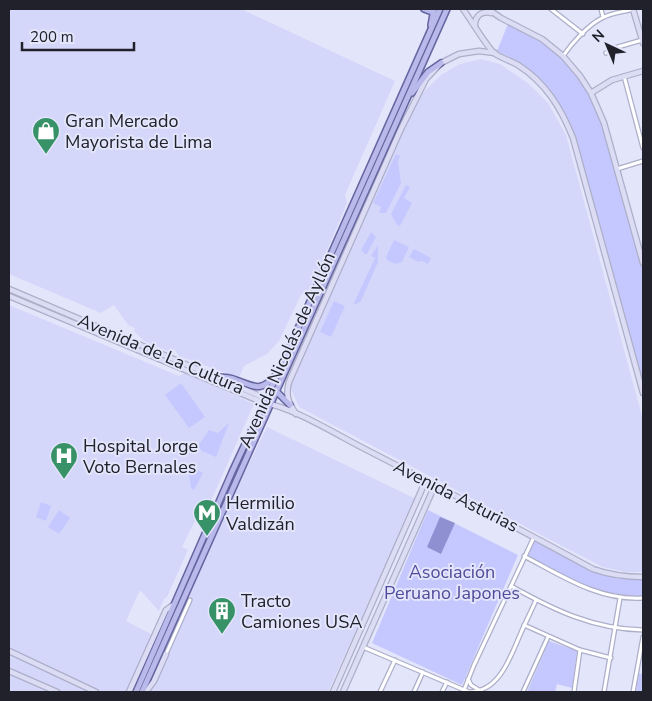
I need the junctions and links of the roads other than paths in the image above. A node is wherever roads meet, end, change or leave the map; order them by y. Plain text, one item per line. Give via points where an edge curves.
1 (424, 9) edge
2 (440, 9) edge
3 (447, 9) edge
4 (463, 9) edge
5 (488, 9) edge
6 (551, 9) edge
7 (601, 9) edge
8 (634, 9) edge
9 (433, 10) edge
10 (493, 13) junction
11 (603, 18) junction
12 (476, 27) junction
13 (430, 29) junction
14 (583, 34) junction
15 (643, 42) edge
16 (495, 53) junction
17 (606, 53) dead end
18 (563, 56) junction
19 (441, 63) junction
20 (643, 71) edge
21 (624, 76) junction
22 (591, 93) junction
23 (405, 104) junction
24 (643, 148) edge
25 (643, 161) edge
26 (618, 169) junction
27 (643, 263) edge
28 (9, 290) edge
29 (9, 296) edge
30 (135, 345) junction
31 (279, 372) junction
32 (216, 377) junction
33 (276, 392) junction
34 (643, 393) edge
35 (266, 401) junction
36 (271, 404) junction
37 (290, 405) junction
38 (296, 414) junction
39 (426, 480) junction
40 (436, 485) junction
41 (534, 536) junction
42 (524, 556) junction
43 (643, 577) edge
44 (511, 586) junction
45 (187, 598) junction
46 (620, 598) junction
47 (643, 598) edge
48 (536, 600) junction
49 (173, 605) junction
50 (524, 625) junction
51 (616, 628) junction
52 (643, 630) edge
53 (548, 637) junction
54 (643, 637) edge
55 (363, 647) junction
56 (580, 650) junction
57 (9, 652) edge
58 (166, 654) joint
59 (611, 658) junction
60 (144, 659) junction
61 (395, 660) junction
62 (152, 663) junction
63 (9, 671) edge
64 (423, 672) junction
65 (468, 679) junction
66 (447, 682) junction
67 (464, 690) junction
68 (480, 691) junction
69 (57, 692) edge
70 (96, 692) edge
71 (129, 692) edge
72 (136, 692) edge
73 (144, 692) edge
74 (333, 692) edge
75 (343, 692) edge
76 (380, 692) edge
77 (414, 692) edge
78 (442, 692) edge
79 (523, 692) edge
80 (574, 692) edge
81 (604, 692) edge
82 (634, 692) edge

1 - 9 main road
2 - 13 main road, Avenida Nicolás de Ayllón
3 - 23 main road, Avenida Nicolás de Ayllón
4 - 12 street
5 - 10 street
6 - 14 street
7 - 11 street
8 - 11 street
8 - 15 street
9 - 13 main road
10 - 12 street via 480,14
10 - 18 street via 542,39
11 - 14 street
12 - 16 street
13 - 31 main road, Avenida Nicolás de Ayllón
14 - 18 street
15 - 17 street
16 - 19 street via 468,52
16 - 34 street via 532,76 564,115
18 - 22 street
19 - 23 main road via 422,79
19 - 37 street, Avenida Nicolás de Ayllón via 423,84 359,222 289,382 287,395
20 - 21 street
21 - 22 street
21 - 24 street
22 - 26 street
23 - 33 main road, Avenida Nicolás de Ayllón
25 - 26 street
26 - 27 street
28 - 30 street, Avenida de La Cultura
29 - 30 street, Avenida de La Cultura
30 - 32 street, Avenida de La Cultura
30 - 35 street, Avenida de La Cultura
31 - 32 main road via 266,384 257,387
31 - 35 main road, Avenida Nicolás de Ayllón
32 - 35 street, Avenida de La Cultura
33 - 36 main road, Avenida Nicolás de Ayllón
33 - 37 main road
35 - 36 street, Avenida de La Cultura
35 - 49 main road, Avenida Nicolás de Ayllón
36 - 38 street, Avenida Asturias
36 - 45 main road, Avenida Nicolás de Ayllón
37 - 38 street
38 - 39 street, Avenida Asturias
39 - 40 street, Avenida Asturias
39 - 74 street
40 - 41 street, Avenida Asturias
40 - 55 street
41 - 42 street
41 - 43 street, Avenida Asturias via 593,569 611,575
42 - 44 street
42 - 46 street, Avenida Asturias via 586,589
44 - 48 street
44 - 65 street
45 - 58 street, Avenida Nicolás de Ayllón via 188,607
45 - 62 main road, Avenida Nicolás de Ayllón
46 - 47 street, Avenida Asturias
46 - 51 street
48 - 50 street
48 - 51 street via 582,620
49 - 60 street via 166,610
49 - 62 main road, Avenida Nicolás de Ayllón
50 - 53 street
50 - 68 street via 501,674
51 - 52 street
51 - 59 street
53 - 56 street
53 - 79 street
54 - 82 street
55 - 61 street
55 - 75 street
56 - 59 street
56 - 80 street
57 - 70 street
58 - 73 street, Avenida Nicolás de Ayllón via 154,681
59 - 81 street
60 - 62 main road
60 - 71 street
61 - 64 street
61 - 76 street
62 - 72 main road, Avenida Nicolás de Ayllón
62 - 73 main road, Avenida Nicolás de Ayllón
63 - 69 street
64 - 66 street
64 - 77 street
65 - 67 street
65 - 68 street
66 - 67 street
66 - 78 street
67 - 68 street

